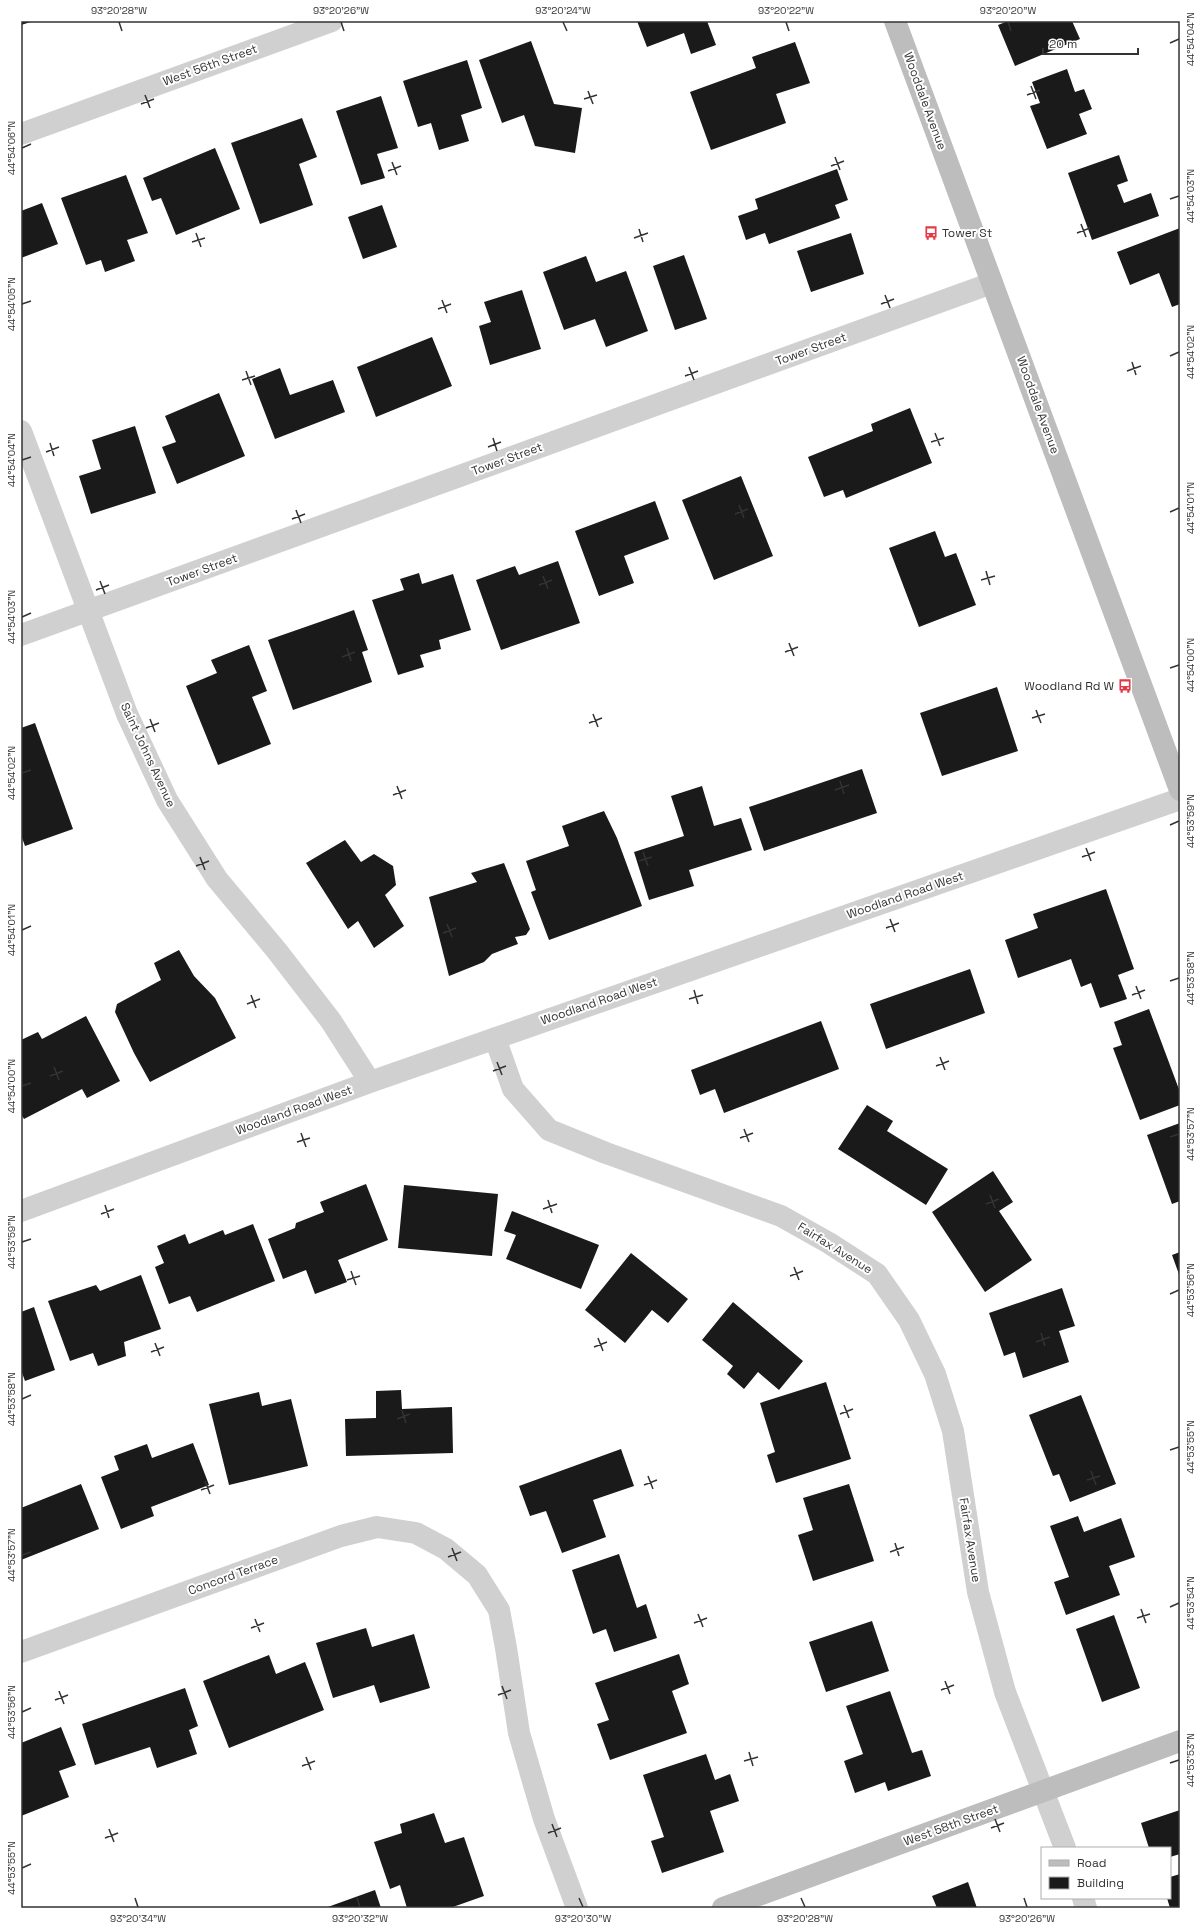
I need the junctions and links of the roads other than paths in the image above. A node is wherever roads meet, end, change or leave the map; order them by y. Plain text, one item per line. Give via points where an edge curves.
1 (332, 21) edge
2 (895, 21) edge
3 (21, 134) edge
4 (992, 283) junction
5 (21, 431) edge
6 (88, 611) junction
7 (21, 635) edge
8 (1180, 790) edge
9 (1180, 799) edge
10 (495, 1038) junction
11 (370, 1082) junction
12 (21, 1211) edge
13 (21, 1652) edge
14 (1180, 1742) edge
15 (1044, 1791) junction
16 (1065, 1847) edge
17 (577, 1908) edge
18 (722, 1908) edge

1 - 3 street, West 56th Street
2 - 4 street, Wooddale Avenue
4 - 6 street, Tower Street
4 - 8 street, Wooddale Avenue
5 - 6 street, Saint Johns Avenue
6 - 7 street, Tower Street
6 - 11 street, Saint Johns Avenue via 127,714 167,800 217,879 331,1021
9 - 10 street, Woodland Road West
10 - 11 street, Woodland Road West
10 - 15 street, Fairfax Avenue via 513,1088 549,1130 782,1216 877,1274 909,1320 934,1374 953,1431 978,1592 1005,1692
11 - 12 street, Woodland Road West
13 - 17 street, Concord Terrace via 341,1536 377,1527 416,1533 446,1549 477,1575 499,1610 519,1733 544,1819
14 - 15 street, West 58th Street
15 - 16 street, Fairfax Avenue
15 - 18 street, West 58th Street

